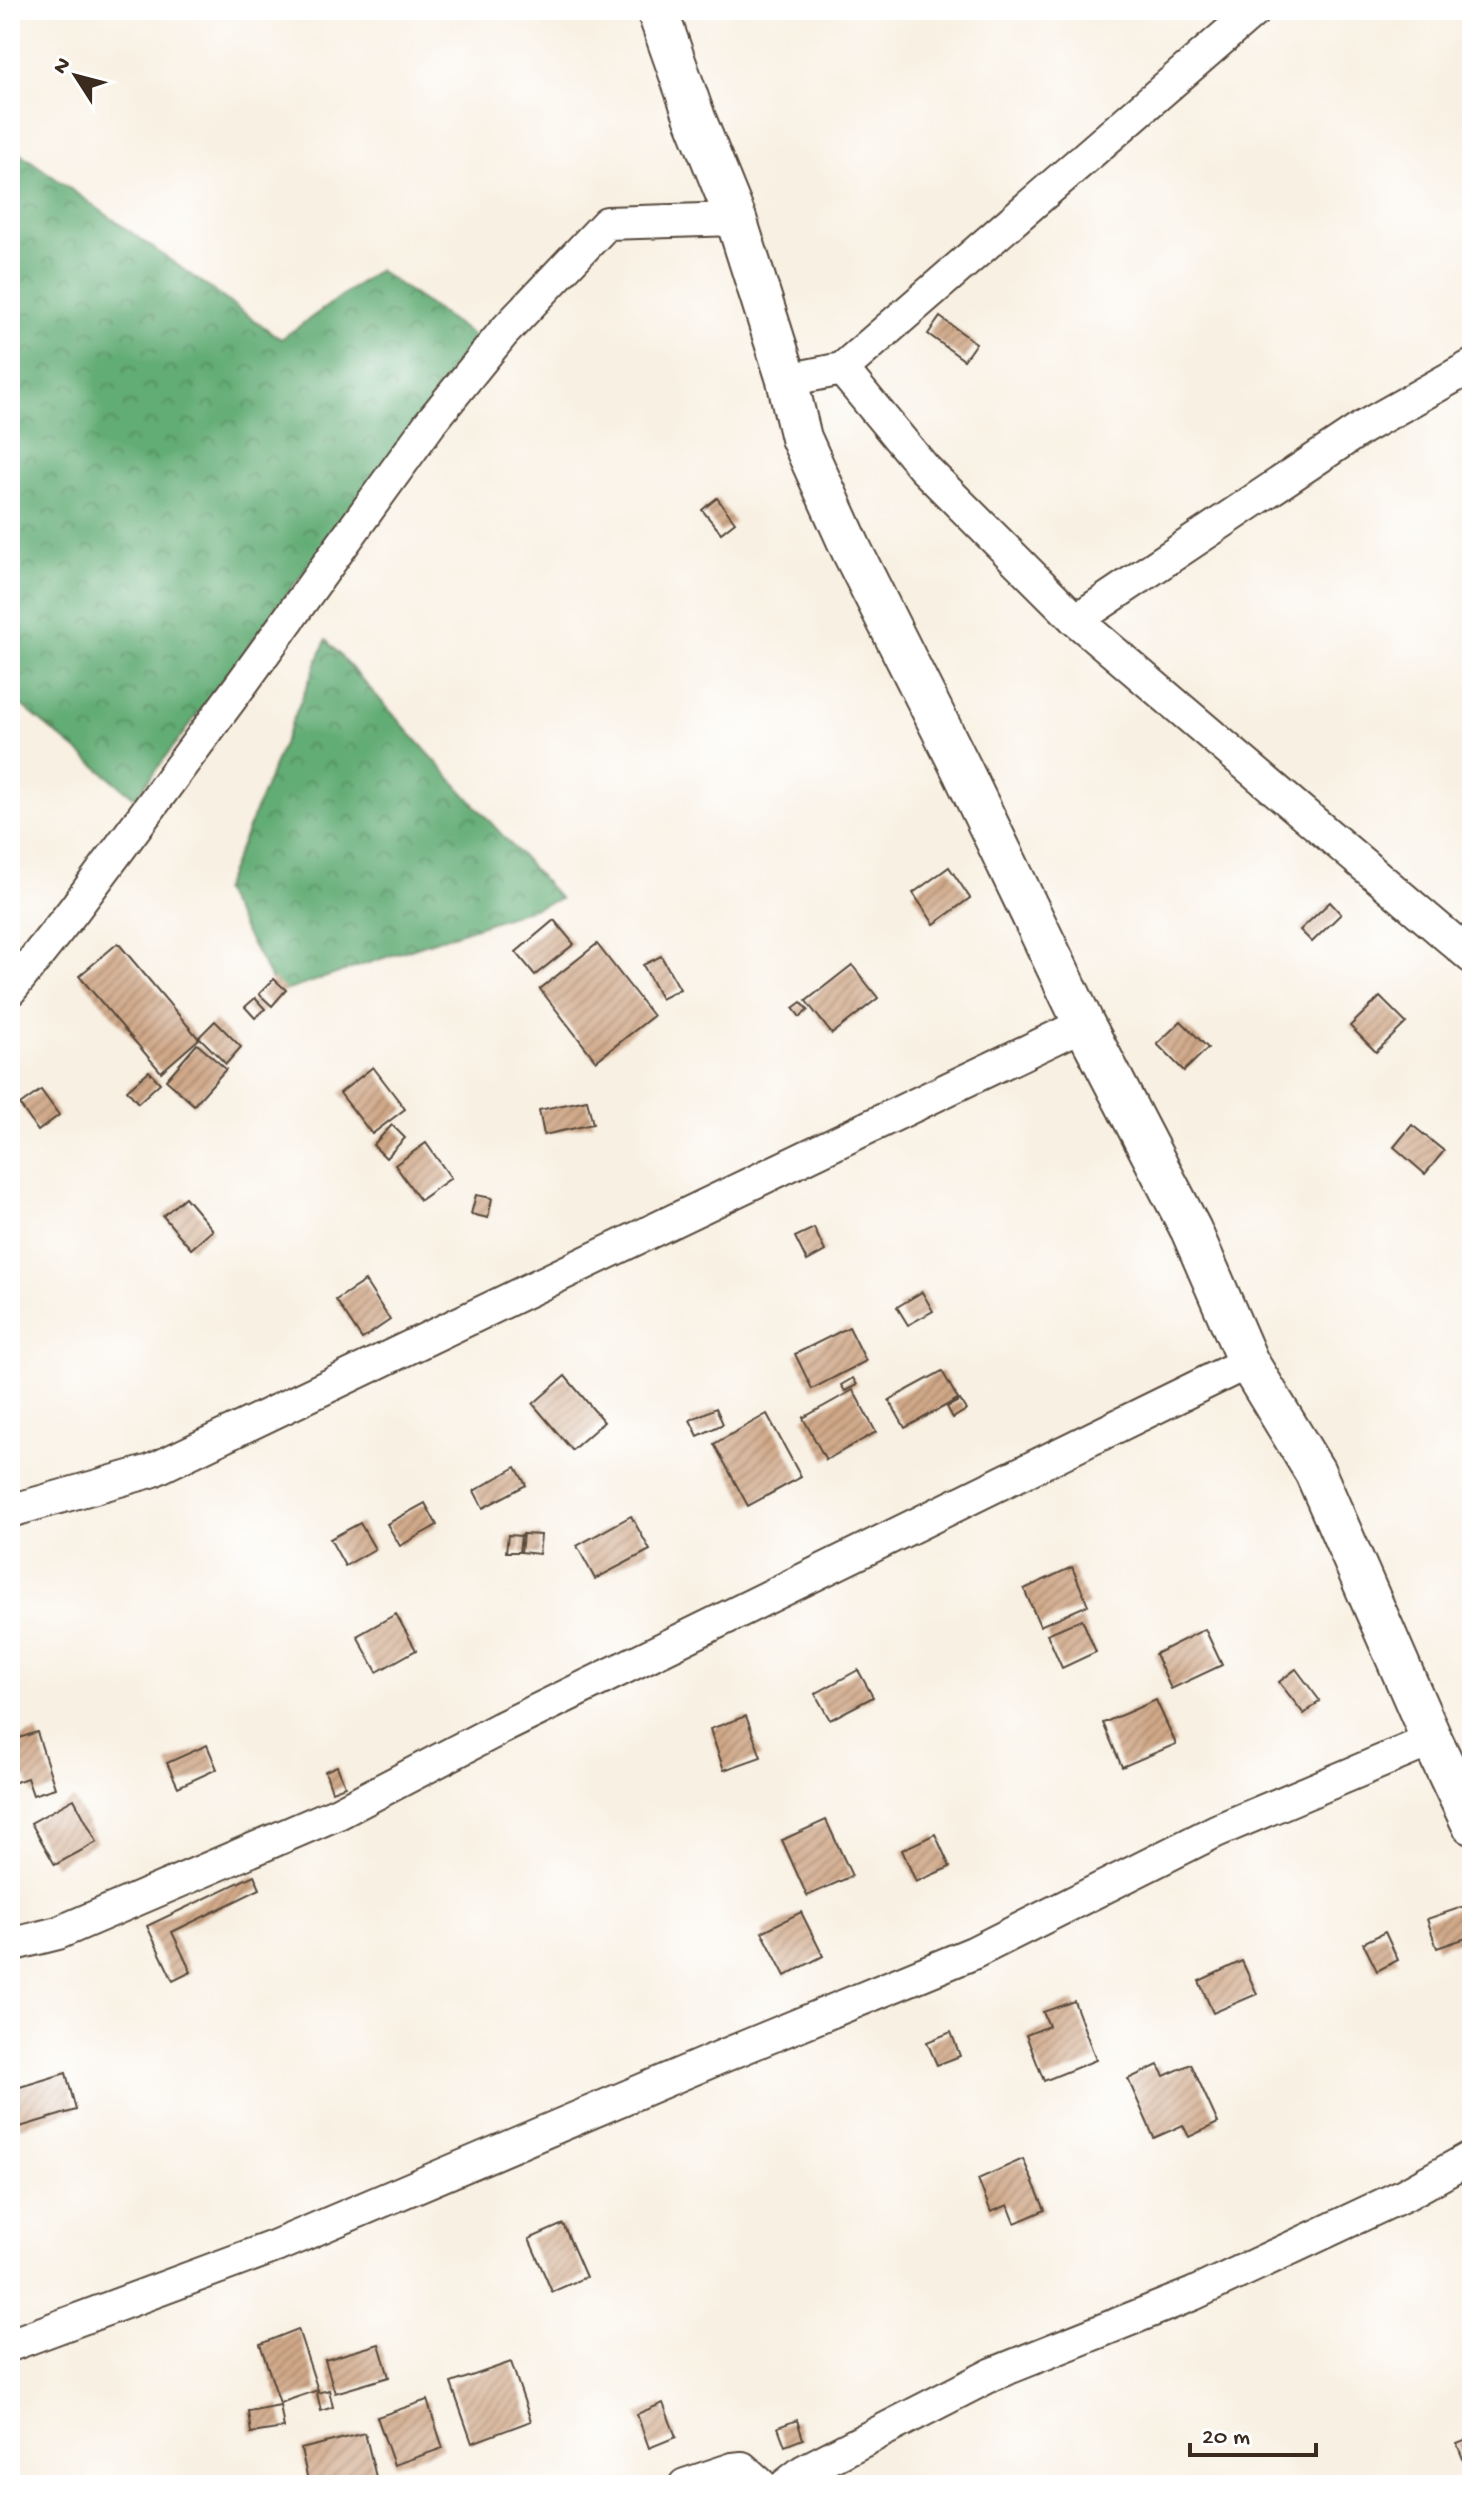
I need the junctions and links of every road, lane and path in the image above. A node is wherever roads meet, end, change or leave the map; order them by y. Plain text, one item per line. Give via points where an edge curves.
1 (657, 10) edge
2 (1255, 10) edge
3 (736, 219) junction
4 (1472, 366) edge
5 (842, 369) junction
6 (787, 380) junction
7 (1076, 620) junction
8 (1472, 957) edge
9 (10, 990) edge
10 (1084, 1024) junction
11 (1248, 1362) junction
12 (10, 1511) edge
13 (1432, 1740) junction
14 (1472, 1824) edge
15 (10, 1945) edge
16 (1472, 2157) edge
17 (10, 2345) edge
18 (685, 2485) edge
19 (761, 2485) edge
20 (786, 2485) edge

1 - 3 street
2 - 5 street
3 - 6 street
3 - 9 street via 607,223 534,300 431,422
4 - 7 street via 1362,428
5 - 6 street
5 - 7 street via 923,467
6 - 10 street via 801,438 852,551
7 - 8 street
10 - 11 street via 1191,1230
10 - 12 street via 151,1471
11 - 13 street via 1315,1472
11 - 15 street via 338,1813 58,1933
13 - 14 street
13 - 17 street via 1216,1831 973,1953 276,2246
16 - 20 street via 1404,2195 1193,2294 993,2374
18 - 19 street via 742,2468

